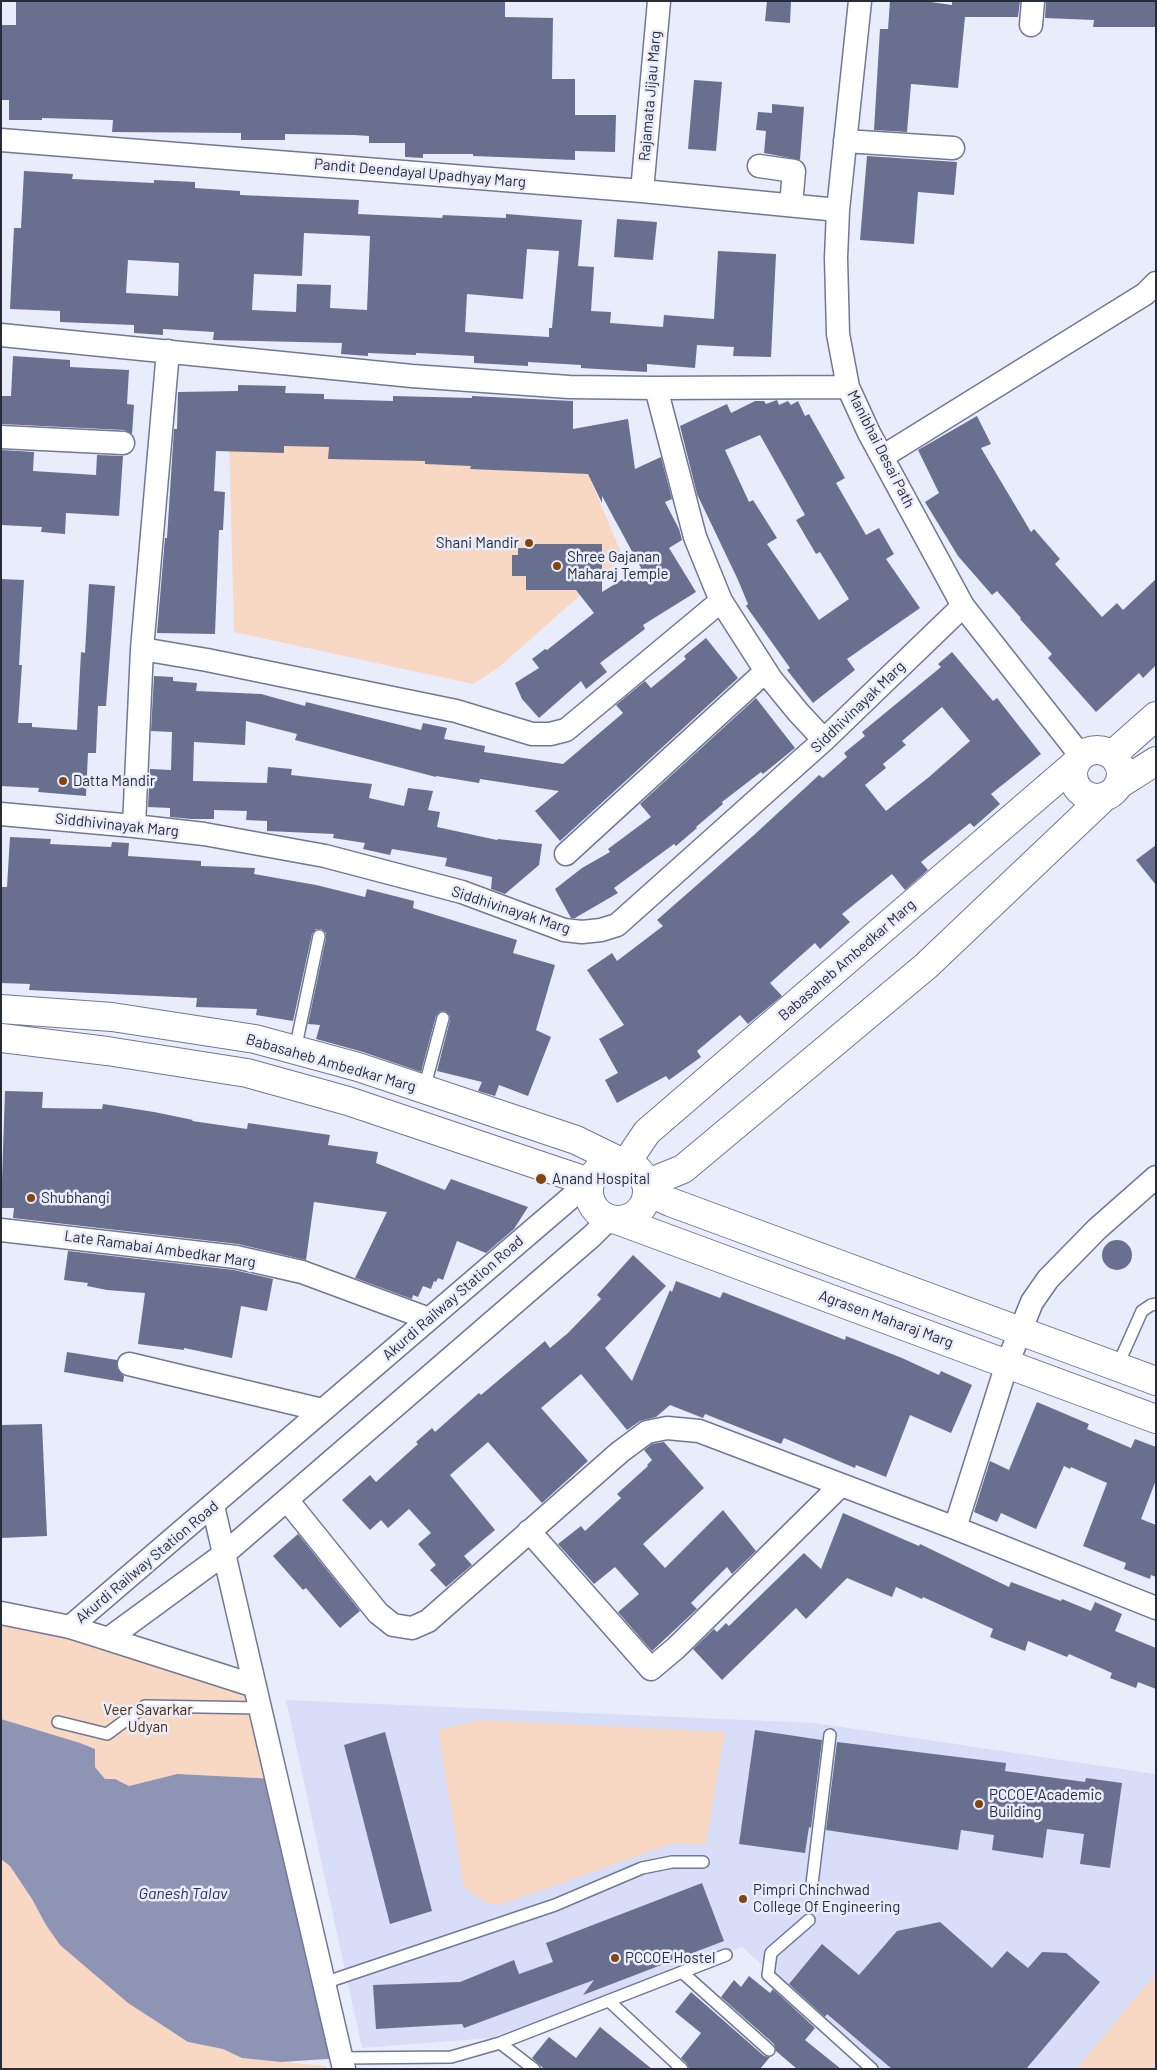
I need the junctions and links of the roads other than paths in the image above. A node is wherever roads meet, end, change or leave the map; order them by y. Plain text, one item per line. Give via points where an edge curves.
1 (659, 1) edge
2 (860, 1) edge
3 (1033, 1) edge
4 (1031, 25) dead end
5 (1, 140) edge
6 (845, 140) junction
7 (953, 148) dead end
8 (759, 166) dead end
9 (642, 191) junction
10 (790, 205) junction
11 (838, 210) junction
12 (1156, 282) edge
13 (1, 334) edge
14 (168, 351) junction
15 (848, 386) junction
16 (656, 388) junction
17 (1, 437) edge
18 (123, 443) dead end
19 (882, 457) junction
20 (721, 601) junction
21 (963, 606) junction
22 (142, 649) junction
23 (766, 671) junction
24 (1156, 716) edge
25 (824, 740) junction
26 (1112, 755) junction
27 (1079, 759) junction
28 (1156, 761) edge
29 (1111, 791) junction
30 (1, 814) edge
31 (134, 826) junction
32 (566, 854) dead end
33 (319, 936) dead end
34 (1, 1009) edge
35 (443, 1018) dead end
36 (1, 1038) edge
37 (296, 1050) junction
38 (424, 1089) junction
39 (622, 1162) junction
40 (1156, 1177) edge
41 (590, 1182) junction
42 (646, 1188) junction
43 (613, 1220) junction
44 (1, 1230) edge
45 (1156, 1304) edge
46 (429, 1319) junction
47 (1019, 1332) junction
48 (129, 1364) dead end
49 (1007, 1364) junction
50 (1117, 1367) junction
51 (1156, 1382) edge
52 (322, 1410) junction
53 (1156, 1419) edge
54 (841, 1485) junction
55 (287, 1500) junction
56 (213, 1506) junction
57 (955, 1528) junction
58 (529, 1531) junction
59 (224, 1554) junction
60 (1156, 1608) edge
61 (1, 1613) edge
62 (70, 1627) junction
63 (108, 1639) junction
64 (255, 1686) junction
65 (260, 1708) junction
66 (58, 1722) dead end
67 (830, 1736) dead end
68 (702, 1862) dead end
69 (812, 1884) dead end
70 (809, 1920) dead end
71 (726, 1955) dead end
72 (683, 1973) junction
73 (324, 1983) junction
74 (609, 2001) junction
75 (500, 2043) junction
76 (769, 2050) dead end
77 (451, 2057) junction
78 (343, 2063) edge
79 (455, 2069) edge
80 (534, 2069) edge
81 (682, 2069) edge
82 (872, 2069) edge

1 - 9 street, Rajamata Jijau Marg
2 - 6 street, Manibhai Desai Path
3 - 4 street
5 - 9 street, Pandit Deendayal Upadhyay Marg
6 - 7 street
6 - 11 street, Manibhai Desai Path
8 - 10 street via 794,171
9 - 10 street, Pandit Deendayal Upadhyay Marg
10 - 11 street, Pandit Deendayal Upadhyay Marg
11 - 15 street, Manibhai Desai Path via 838,334
12 - 19 street via 1146,294
13 - 14 street
14 - 16 street via 412,376
14 - 22 street
15 - 16 street
15 - 19 street, Manibhai Desai Path
16 - 20 street via 695,537
17 - 18 street
19 - 21 street, Manibhai Desai Path
20 - 22 street via 566,730 550,734 532,734 456,712
20 - 23 street
21 - 25 street, Siddhivinayak Marg
21 - 27 street, Manibhai Desai Path
22 - 31 street
23 - 25 street
23 - 32 street
24 - 26 main road
25 - 31 street, Siddhivinayak Marg via 617,925 601,930 564,930 462,892 325,856 204,834
26 - 27 main road via 1094,750
26 - 29 main road via 1119,766 1120,776
27 - 29 main road via 1073,776 1079,789 1090,797
27 - 39 main road, Babasaheb Ambedkar Marg via 647,1132
28 - 29 main road
29 - 42 main road via 926,966 683,1169
30 - 31 street, Siddhivinayak Marg
33 - 37 lane
34 - 37 main road, Babasaheb Ambedkar Marg via 112,1017 255,1039
35 - 38 lane
36 - 41 main road via 247,1073 348,1101
37 - 38 main road, Babasaheb Ambedkar Marg
38 - 39 main road, Babasaheb Ambedkar Marg via 576,1140
39 - 41 main road via 604,1165
39 - 42 main road via 639,1171
40 - 47 street via 1096,1229 1048,1279 1032,1302
41 - 43 main road via 589,1198 596,1211
41 - 46 street, Akurdi Railway Station Road
42 - 43 main road via 646,1200 637,1212 631,1217
42 - 47 main road via 670,1202
43 - 49 main road, Agrasen Maharaj Marg
43 - 55 street
44 - 46 street, Late Ramabai Ambedkar Marg via 236,1256 302,1272
45 - 50 lane via 1142,1310
46 - 52 street, Akurdi Railway Station Road
47 - 49 street
47 - 50 main road
48 - 52 street
49 - 53 main road, Agrasen Maharaj Marg
49 - 57 street
50 - 51 main road
52 - 56 street, Akurdi Railway Station Road
54 - 57 street
54 - 58 street via 699,1431 667,1428 647,1432 620,1452
54 - 58 street via 651,1669
55 - 58 street via 378,1613 393,1625 412,1628 428,1621
55 - 59 street
56 - 59 street
56 - 62 street, Akurdi Railway Station Road
57 - 60 street
59 - 63 street
59 - 64 street
61 - 62 street
62 - 63 street, Akurdi Railway Station Road
63 - 64 street, Akurdi Railway Station Road
64 - 65 street
65 - 66 lane via 146,1706 107,1734
65 - 73 street
67 - 69 lane
68 - 73 lane via 672,1862 642,1868 555,1905
70 - 82 lane via 771,1953 768,1975
71 - 72 lane
72 - 74 lane
72 - 76 lane
73 - 78 street
74 - 75 lane
74 - 81 lane
75 - 77 lane
75 - 80 lane
77 - 78 lane
77 - 79 lane

